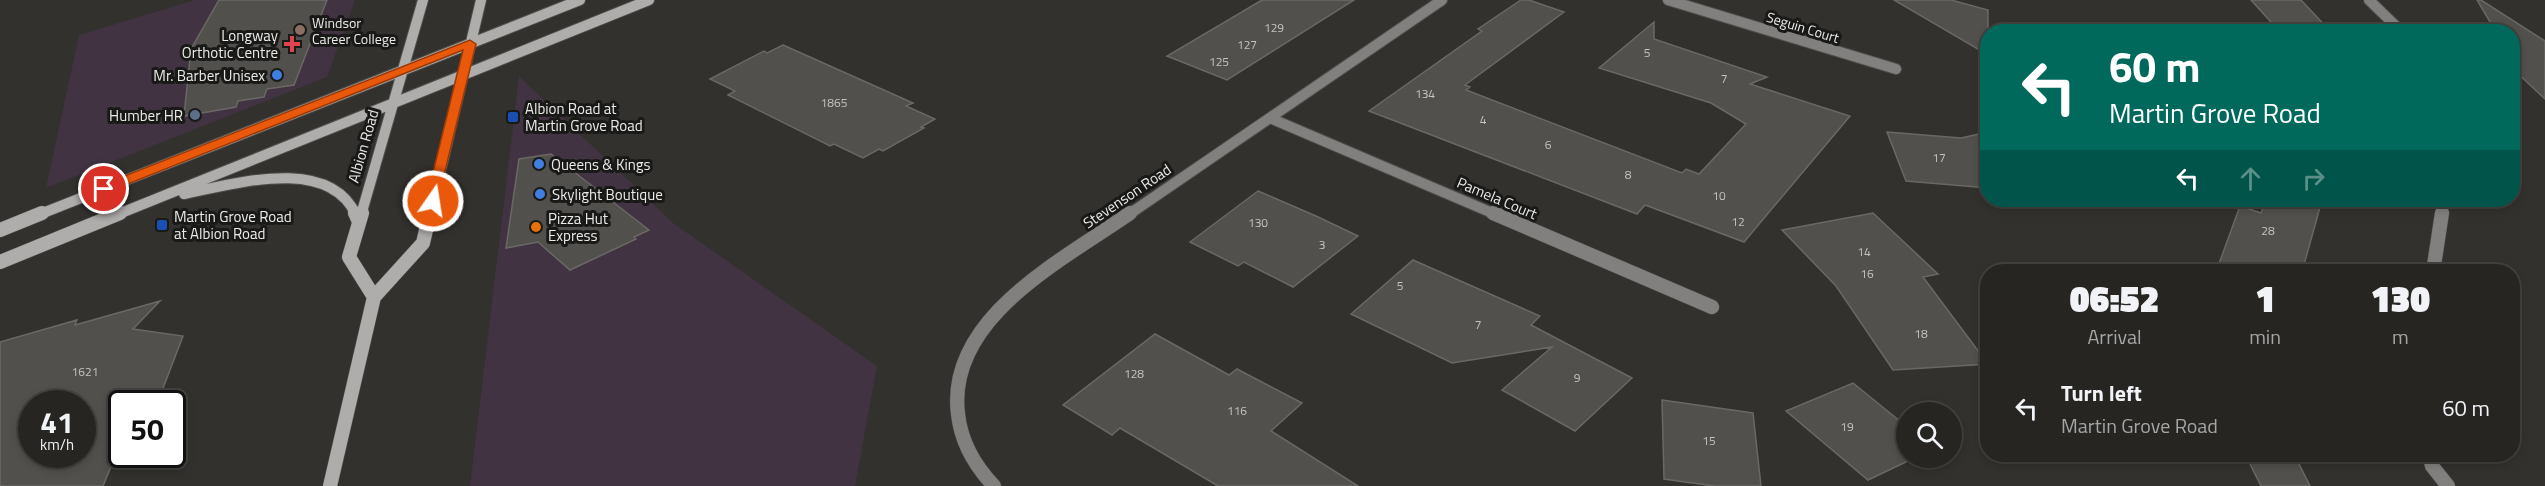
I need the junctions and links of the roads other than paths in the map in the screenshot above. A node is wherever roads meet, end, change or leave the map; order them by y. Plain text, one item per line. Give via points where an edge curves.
1 (423, 0) edge
2 (481, 0) edge
3 (580, 0) edge
4 (649, 0) edge
5 (1443, 0) edge
6 (1668, 0) edge
7 (2369, 0) edge
8 (2394, 24) edge
9 (470, 44) junction
10 (1896, 69) dead end
11 (403, 70) junction
12 (463, 75) junction
13 (393, 103) junction
14 (1270, 118) junction
15 (157, 199) junction
16 (2443, 207) edge
17 (359, 222) junction
18 (0, 230) edge
19 (0, 262) edge
20 (2434, 264) edge
21 (374, 297) junction
22 (1712, 307) dead end
23 (2431, 462) edge
24 (330, 486) edge
25 (994, 486) edge
26 (2448, 486) edge

1 - 11 main road, Albion Road
2 - 9 main road
3 - 9 main road
4 - 12 main road
5 - 14 street, Stevenson Road
6 - 10 street, Seguin Court
7 - 8 street
9 - 11 main road
9 - 12 main road
11 - 13 main road, Albion Road
11 - 18 main road
12 - 13 main road
12 - 21 main road via 423,243
13 - 15 main road
13 - 17 main road, Albion Road
14 - 22 street, Pamela Court
14 - 25 street, Stevenson Road via 1046,271 983,326 964,354 956,380 956,411 963,441 980,472
15 - 17 main road via 256,181 314,180 343,194
15 - 19 main road
16 - 20 street
17 - 21 main road, Albion Road via 350,257
21 - 24 main road
23 - 26 street

